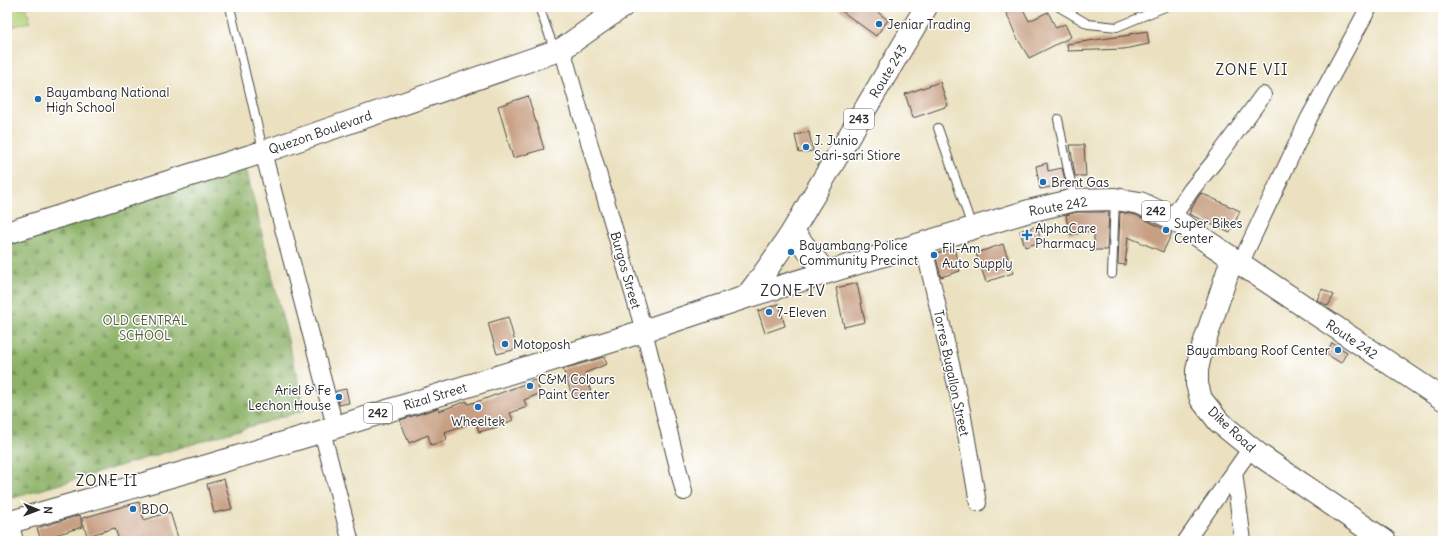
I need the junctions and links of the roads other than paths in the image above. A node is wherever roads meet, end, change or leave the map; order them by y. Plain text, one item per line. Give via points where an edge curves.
1 (230, 7) edge
2 (539, 7) edge
3 (622, 7) edge
4 (926, 7) edge
5 (1060, 7) edge
6 (1165, 7) edge
7 (1368, 7) edge
8 (559, 50) junction
9 (1263, 95) dead end
10 (1058, 119) dead end
11 (938, 128) dead end
12 (263, 152) junction
13 (1115, 199) junction
14 (1075, 200) junction
15 (1172, 218) junction
16 (972, 227) junction
17 (793, 232) junction
18 (7, 234) edge
19 (923, 244) junction
20 (1236, 262) junction
21 (826, 273) junction
22 (1112, 274) dead end
23 (746, 297) junction
24 (644, 331) junction
25 (1443, 399) edge
26 (329, 428) junction
27 (1251, 448) junction
28 (1234, 472) junction
29 (684, 492) dead end
30 (978, 503) dead end
31 (11, 529) edge
32 (350, 539) dead end
33 (1186, 541) edge
34 (1243, 541) edge
35 (1384, 541) edge

1 - 12 lane
2 - 8 lane
3 - 8 main road, Quezon Boulevard
4 - 17 main road, Route 243 / 243
5 - 6 lane via 1088,24 1117,27
7 - 20 street
8 - 12 main road, Quezon Boulevard
8 - 24 street, Burgos Street
9 - 15 street
10 - 14 lane
11 - 16 lane
12 - 18 main road, Quezon Boulevard
12 - 26 street
13 - 14 main road, Route 242 / 242
13 - 15 main road, Route 242 / 242 via 1140,203
13 - 22 lane
14 - 16 main road, Route 242 / 242
15 - 20 main road, Route 242 / 242
16 - 19 main road, Route 242 / 242
17 - 21 main road
17 - 23 main road, Route 243 / 243
19 - 21 main road, Route 242 / 242
19 - 30 street, Torres Bugallon Street via 962,411
20 - 25 main road, Route 242 / 242
20 - 27 main road, Dike Road via 1200,356 1197,384 1201,399 1219,422
21 - 23 main road, Route 242 / 242
23 - 24 main road, Rizal Street / 242
24 - 26 main road, Rizal Street / 242
24 - 29 street, Burgos Street
26 - 31 main road, Rizal Street / 242
26 - 32 street
27 - 28 street
27 - 35 main road, Dike Road
28 - 33 street
28 - 34 street

